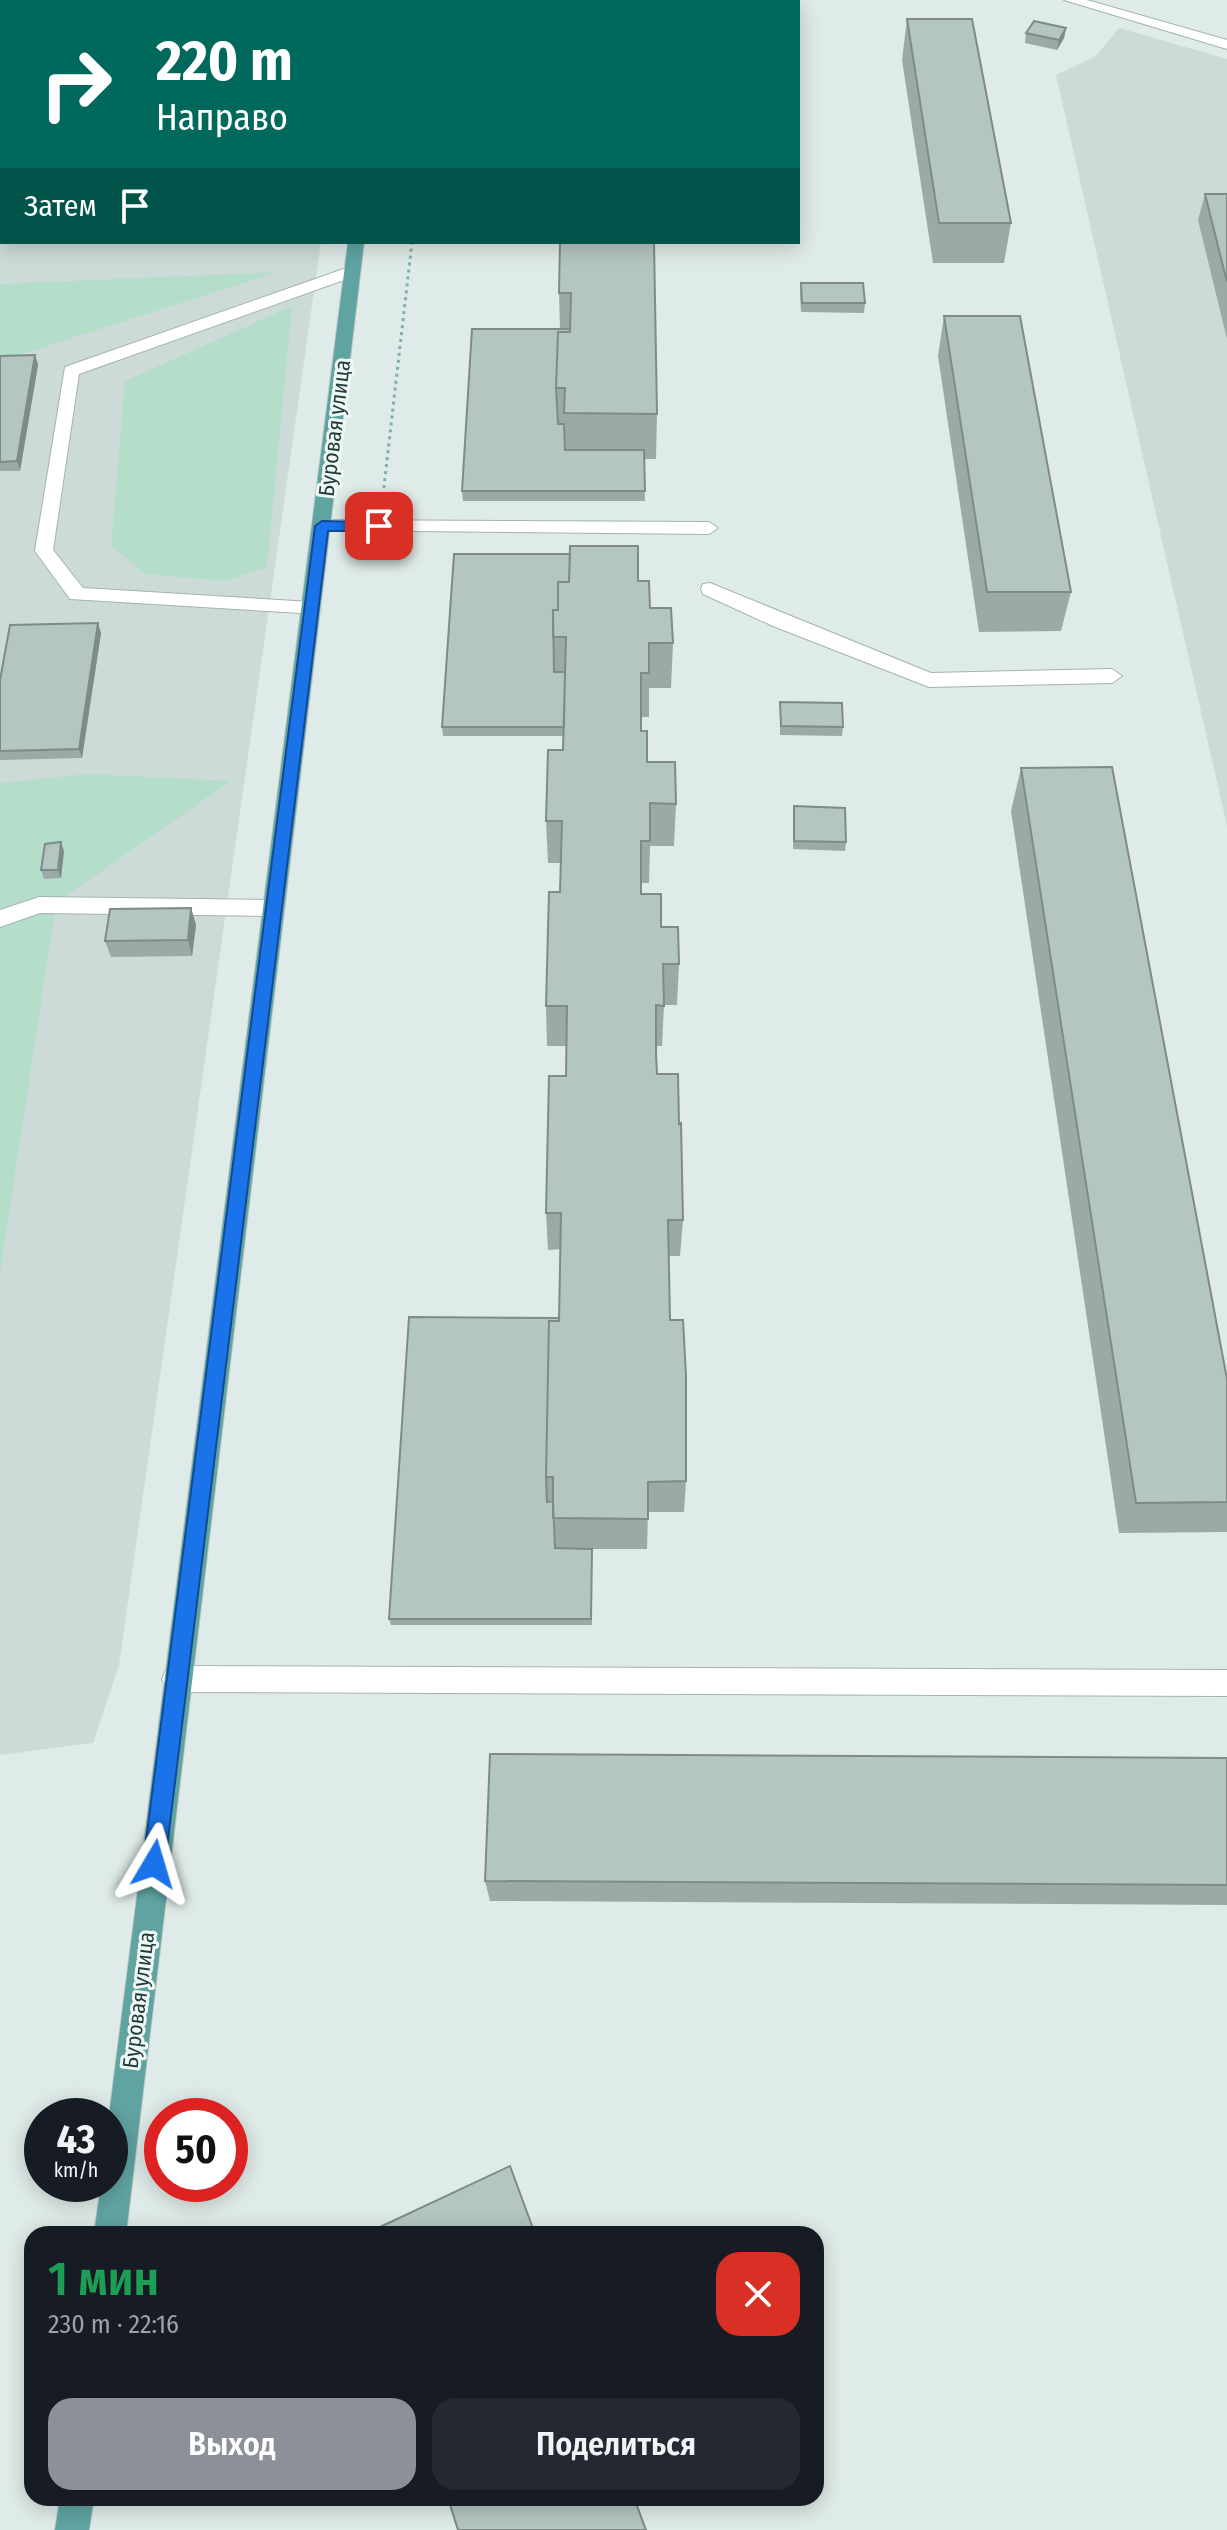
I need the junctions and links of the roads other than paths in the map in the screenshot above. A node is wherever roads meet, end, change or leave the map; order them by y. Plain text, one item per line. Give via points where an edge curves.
1 (1071, 0) edge
2 (1227, 45) edge
3 (356, 244) edge
4 (352, 271) junction
5 (322, 526) junction
6 (709, 528) dead end
7 (710, 589) dead end
8 (311, 609) junction
9 (1112, 676) dead end
10 (273, 908) junction
11 (0, 919) edge
12 (176, 1679) junction
13 (1227, 1683) edge
14 (111, 2226) edge
15 (76, 2506) edge
16 (72, 2530) edge

1 - 2 street
3 - 4 main road, Буровая улица
4 - 5 main road, Буровая улица
4 - 8 street via 71,371 44,551 77,594
5 - 6 street
5 - 8 main road, Буровая улица
7 - 9 street via 929,680
8 - 10 main road, Буровая улица
10 - 11 street via 39,905
10 - 12 main road, Буровая улица
12 - 13 street
12 - 14 main road, Буровая улица
15 - 16 main road

